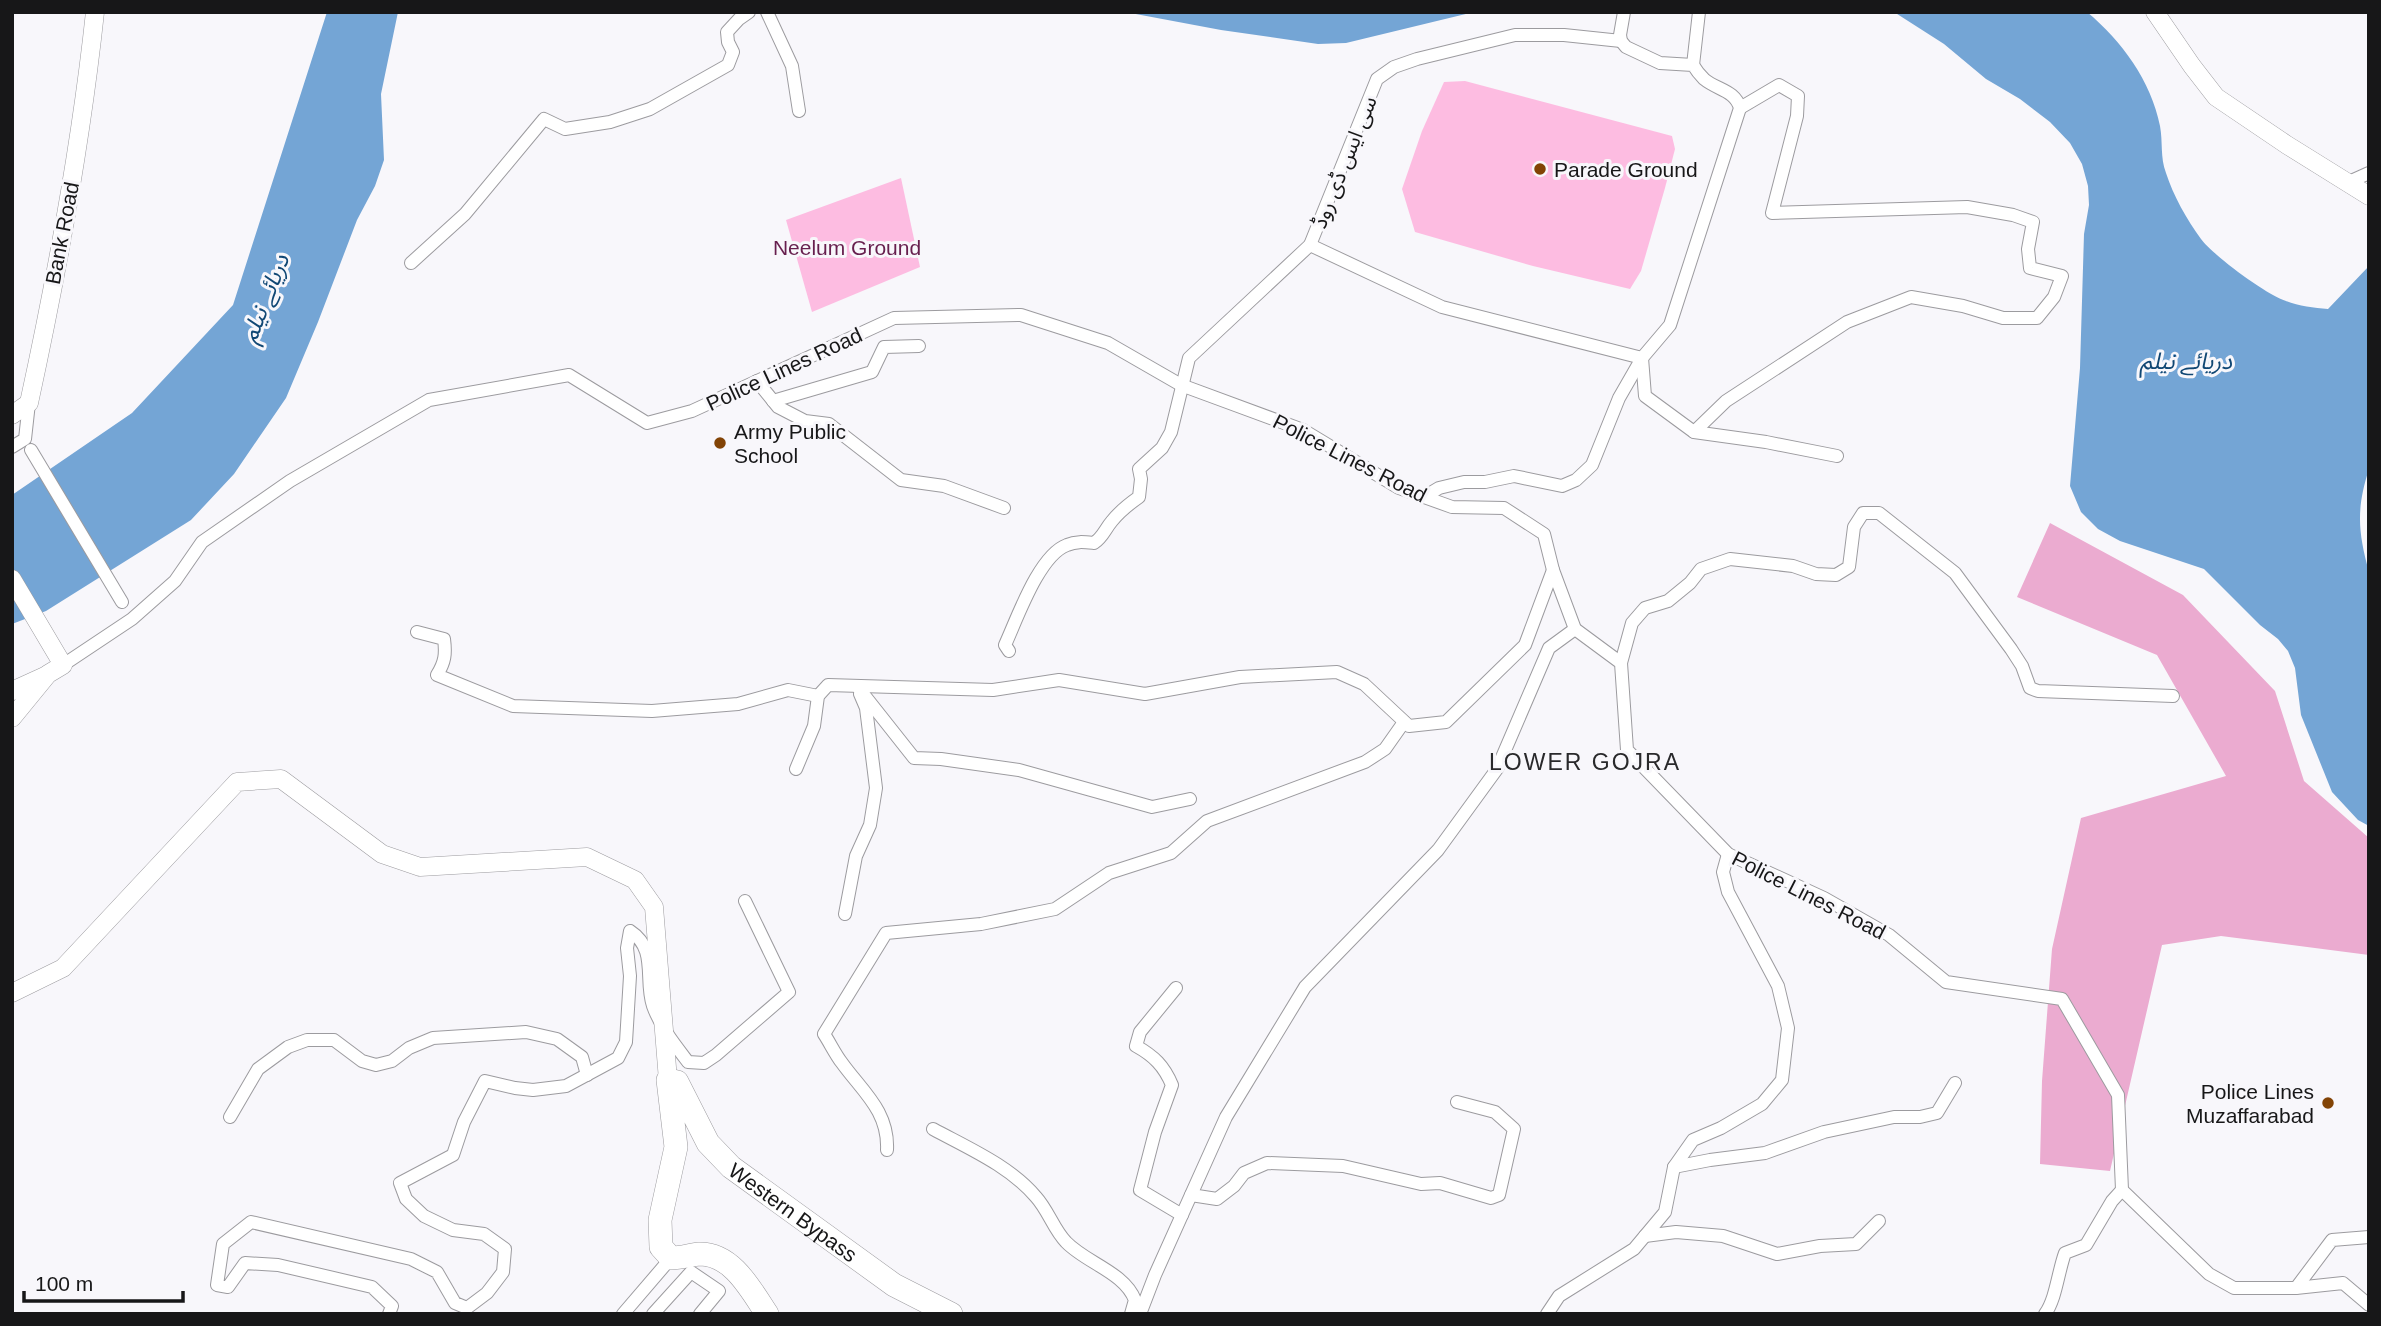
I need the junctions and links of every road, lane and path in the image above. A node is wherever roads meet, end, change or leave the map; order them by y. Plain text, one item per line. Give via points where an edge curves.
1 (95, 12) edge
2 (749, 12) edge
3 (767, 12) edge
4 (1699, 12) edge
5 (2155, 12) edge
6 (1623, 16) edge
7 (1621, 41) junction
8 (1693, 65) junction
9 (1740, 108) junction
10 (799, 111) dead end
11 (2369, 173) edge
12 (2349, 182) junction
13 (2369, 196) edge
14 (1310, 245) junction
15 (411, 263) dead end
16 (919, 345) dead end
17 (1642, 358) junction
18 (757, 381) junction
19 (1181, 385) junction
20 (773, 401) junction
21 (29, 403) junction
22 (12, 415) edge
23 (1694, 432) junction
24 (12, 447) edge
25 (32, 450) dead end
26 (1837, 456) dead end
27 (1424, 497) junction
28 (1004, 508) dead end
29 (1553, 570) junction
30 (12, 579) edge
31 (122, 602) dead end
32 (1575, 629) junction
33 (416, 632) dead end
34 (1009, 651) dead end
35 (55, 663) junction
36 (1621, 663) junction
37 (857, 686) junction
38 (12, 691) edge
39 (818, 696) junction
40 (2173, 696) dead end
41 (12, 718) edge
42 (1404, 722) junction
43 (796, 769) dead end
44 (1190, 799) dead end
45 (1727, 855) junction
46 (745, 901) dead end
47 (845, 914) dead end
48 (1176, 988) dead end
49 (12, 993) edge
50 (666, 1033) junction
51 (587, 1074) junction
52 (668, 1080) junction
53 (1955, 1083) dead end
54 (1457, 1102) dead end
55 (230, 1117) dead end
56 (933, 1129) dead end
57 (887, 1150) dead end
58 (1674, 1167) junction
59 (2122, 1190) junction
60 (1191, 1195) junction
61 (1182, 1215) junction
62 (1879, 1221) dead end
63 (1645, 1236) junction
64 (2369, 1237) edge
65 (671, 1258) junction
66 (2296, 1288) junction
67 (2369, 1306) edge
68 (701, 1312) edge
69 (389, 1314) edge
70 (623, 1314) edge
71 (653, 1314) edge
72 (717, 1314) edge
73 (767, 1314) edge
74 (951, 1314) edge
75 (1131, 1314) edge
76 (1140, 1314) edge
77 (1547, 1314) edge
78 (2045, 1314) edge

1 - 21 main road, Bank Road via 86,96
2 - 15 street via 727,33 733,51 728,65 650,109 565,129 544,119 465,214
3 - 10 street via 792,66
4 - 8 street
5 - 12 main road via 2217,97
6 - 7 street
7 - 8 street via 1660,63
7 - 14 street, سی ایس ڈی روڈ via 1515,35 1394,67 1377,79
8 - 9 street via 1703,78 1737,99
9 - 17 street via 1670,325
9 - 23 street via 1779,85 1798,96 1772,213 1967,207 2013,215 2033,222 2030,268 2062,276 2054,298 2037,318 2003,318 1911,297 1847,322 1727,401
11 - 12 street
12 - 13 main road
14 - 17 street via 1442,307
14 - 19 street via 1189,358
16 - 20 street via 884,347 872,372
17 - 23 street via 1645,396
17 - 27 street via 1619,398 1592,465 1576,480 1562,486 1514,476 1464,482
18 - 19 street, Police Lines Road via 894,318 1021,316 1108,343
18 - 20 street
18 - 35 street, Police Lines Road via 692,411 647,424 569,375 429,400 290,481 202,542 175,581 132,618
19 - 27 street, Police Lines Road via 1303,430 1399,488
19 - 34 street via 1171,432 1162,448 1139,469 1139,498 1118,514 1094,543 1064,545 1049,559 1031,583 1005,645
20 - 28 street via 805,421 829,424 901,480 944,486
21 - 22 main road
21 - 24 street, Bank Road via 24,439
23 - 26 street
25 - 31 street
27 - 29 street, Police Lines Road via 1452,507 1504,508 1544,534
29 - 32 street, Police Lines Road
29 - 42 street via 1525,645 1446,722 1409,726
30 - 35 main road
32 - 36 street
32 - 60 street via 1549,648 1497,769 1438,850 1305,987 1226,1117
33 - 39 street via 444,639 446,654 437,675 513,706 652,711 738,704 788,690
35 - 38 main road
35 - 41 main road
36 - 40 street, Police Lines Road via 1632,624 1645,608 1668,601 1701,569 1730,559 1836,575 1849,567 1854,527 1863,513 1879,513 1955,573 2011,649 2030,688
36 - 45 street, Police Lines Road via 1627,750
37 - 39 street via 828,685
37 - 42 street via 993,690 1059,680 1145,694 1241,677 1337,671 1364,684
37 - 44 street via 914,758 1019,770 1152,807
37 - 47 street via 866,708 876,788
39 - 43 street via 814,726
42 - 57 street via 1385,749 1365,762 1206,821 1171,853 1109,873 1055,909 981,924 886,933 824,1034 841,1063 871,1097 888,1135
45 - 58 street via 1723,872 1728,892 1778,986 1788,1028 1782,1080 1762,1104 1693,1140
45 - 59 street, Police Lines Road via 1824,898 1889,935 1946,982 2062,999 2118,1095
46 - 50 street via 789,992 704,1063 688,1062
48 - 61 street via 1139,1032 1136,1046 1165,1069 1172,1085 1140,1190
49 - 50 main road via 63,968 237,782 281,779 382,854 420,867 587,857 635,880 654,907
50 - 51 street via 652,1004 648,957 641,939 630,932 626,1042 618,1058
50 - 52 main road
51 - 55 street via 582,1057 557,1039 526,1032 433,1038 376,1065 362,1061 334,1040 307,1040 288,1047 258,1069
51 - 69 street via 566,1086 533,1090 485,1080 453,1155 400,1183 406,1199 424,1216 453,1230 484,1234 505,1249 503,1272 487,1293 467,1308 455,1303 437,1272 411,1259 251,1222 223,1244 217,1285 228,1287 245,1263 278,1265 372,1286 391,1306
52 - 65 highway via 676,1147 660,1234 661,1247
52 - 74 highway, Western Bypass via 677,1082 708,1143 732,1167 894,1285
53 - 58 street via 1937,1113 1824,1132 1765,1153
54 - 60 street via 1495,1112 1514,1129 1499,1195 1491,1198 1343,1166 1267,1163 1244,1173 1217,1199
56 - 75 street via 986,1158 1030,1190 1065,1242 1129,1287 1135,1300
58 - 63 street via 1665,1212
59 - 66 street via 2209,1274 2234,1288
59 - 78 street via 2085,1245 2065,1253
60 - 61 street
61 - 76 street
62 - 63 street via 1856,1244 1777,1254 1723,1236 1676,1231
63 - 77 street via 1634,1249 1559,1296
64 - 66 street via 2332,1240
65 - 70 street
65 - 73 highway via 698,1254 724,1260
66 - 67 street via 2343,1283
68 - 71 street via 719,1291 691,1272
68 - 72 street

